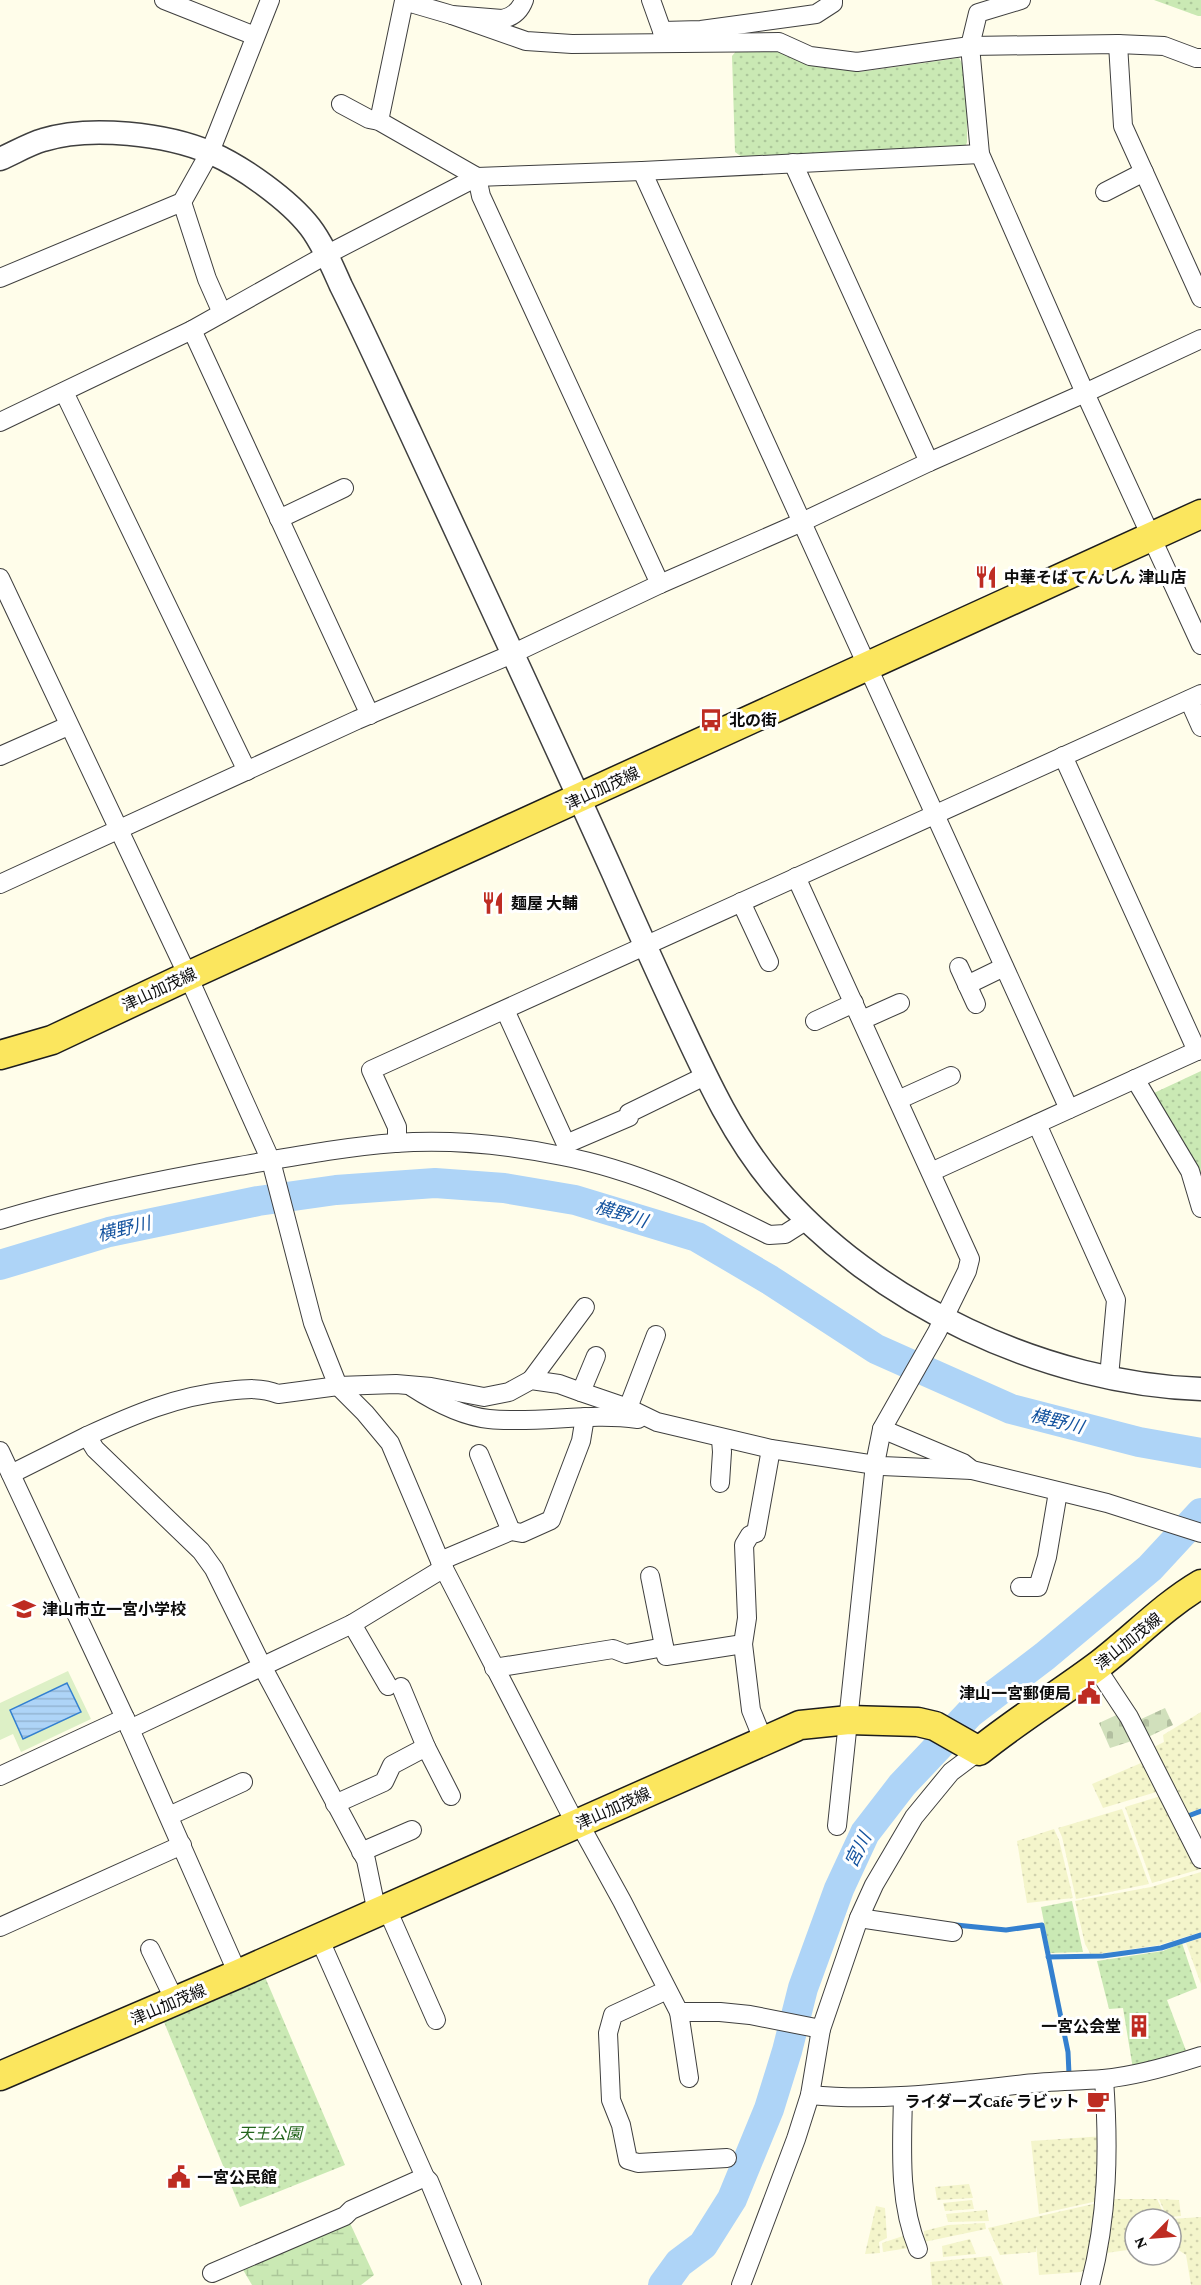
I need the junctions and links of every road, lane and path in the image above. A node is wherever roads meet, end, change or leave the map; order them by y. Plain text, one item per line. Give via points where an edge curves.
1 (164, 0) edge
2 (270, 0) edge
3 (524, 0) edge
4 (651, 0) edge
5 (833, 0) edge
6 (1022, 0) edge
7 (403, 1) edge
8 (426, 4) edge
9 (452, 15) junction
10 (255, 36) junction
11 (664, 37) junction
12 (1118, 44) junction
13 (970, 46) junction
14 (1201, 58) edge
15 (341, 104) dead end
16 (379, 121) junction
17 (210, 152) junction
18 (980, 154) junction
19 (0, 159) edge
20 (793, 163) junction
21 (642, 171) junction
22 (1144, 172) junction
23 (477, 177) junction
24 (1105, 192) dead end
25 (182, 202) junction
26 (326, 255) junction
27 (0, 278) edge
28 (1201, 298) edge
29 (222, 313) junction
30 (192, 330) junction
31 (1201, 339) edge
32 (64, 392) junction
33 (1085, 393) junction
34 (0, 422) edge
35 (929, 462) junction
36 (344, 488) dead end
37 (1201, 514) edge
38 (279, 519) junction
39 (802, 522) junction
40 (1152, 537) junction
41 (0, 578) edge
42 (660, 585) junction
43 (1201, 645) edge
44 (512, 654) junction
45 (868, 666) junction
46 (1195, 697) edge
47 (370, 715) junction
48 (68, 726) junction
49 (1201, 727) edge
50 (0, 756) edge
51 (1063, 756) junction
52 (247, 771) junction
53 (580, 798) junction
54 (936, 813) junction
55 (119, 831) junction
56 (796, 877) junction
57 (0, 885) edge
58 (741, 902) junction
59 (646, 946) junction
60 (769, 962) dead end
61 (959, 967) dead end
62 (1004, 967) junction
63 (188, 976) junction
64 (967, 985) junction
65 (900, 1003) dead end
66 (854, 1004) junction
67 (976, 1004) dead end
68 (505, 1010) junction
69 (862, 1020) junction
70 (815, 1021) dead end
71 (1199, 1050) edge
72 (0, 1055) edge
73 (705, 1076) junction
74 (951, 1076) dead end
75 (1135, 1079) junction
76 (898, 1100) junction
77 (1069, 1109) junction
78 (1037, 1124) junction
79 (397, 1143) junction
80 (566, 1150) junction
81 (274, 1168) junction
82 (931, 1172) junction
83 (1201, 1208) edge
84 (807, 1220) junction
85 (0, 1221) edge
86 (585, 1307) dead end
87 (941, 1325) junction
88 (656, 1335) dead end
89 (596, 1356) dead end
90 (1110, 1377) junction
91 (531, 1380) junction
92 (409, 1385) junction
93 (338, 1386) junction
94 (1201, 1389) edge
95 (512, 1391) junction
96 (581, 1392) junction
97 (628, 1408) junction
98 (585, 1417) junction
99 (514, 1419) junction
100 (657, 1422) junction
101 (885, 1424) junction
102 (87, 1436) junction
103 (721, 1438) junction
104 (771, 1449) junction
105 (0, 1451) edge
106 (479, 1454) dead end
107 (875, 1464) junction
108 (972, 1470) junction
109 (11, 1474) junction
110 (720, 1483) dead end
111 (1058, 1492) junction
112 (511, 1531) junction
113 (1201, 1533) edge
114 (442, 1564) junction
115 (650, 1576) dead end
116 (1201, 1584) edge
117 (1020, 1587) dead end
118 (352, 1624) junction
119 (743, 1644) junction
120 (664, 1647) junction
121 (262, 1666) junction
122 (1096, 1667) junction
123 (494, 1668) junction
124 (849, 1720) junction
125 (128, 1724) junction
126 (764, 1742) junction
127 (971, 1746) junction
128 (426, 1747) junction
129 (0, 1776) edge
130 (243, 1782) dead end
131 (451, 1796) dead end
132 (335, 1804) junction
133 (169, 1816) junction
134 (579, 1823) junction
135 (837, 1826) dead end
136 (412, 1830) dead end
137 (182, 1845) junction
138 (361, 1852) junction
139 (1201, 1859) edge
140 (382, 1911) junction
141 (859, 1918) junction
142 (0, 1927) edge
143 (953, 1932) dead end
144 (318, 1938) junction
145 (150, 1949) dead end
146 (238, 1974) junction
147 (667, 1990) junction
148 (175, 2001) junction
149 (679, 2012) junction
150 (436, 2020) dead end
151 (821, 2029) junction
152 (1201, 2056) edge
153 (0, 2076) edge
154 (688, 2078) dead end
155 (1104, 2079) junction
156 (810, 2095) junction
157 (903, 2096) junction
158 (727, 2158) dead end
159 (425, 2177) junction
160 (918, 2249) dead end
161 (213, 2273) dead end
162 (472, 2285) edge
163 (741, 2285) edge
164 (1090, 2285) edge

1 - 10 street
2 - 10 street
3 - 9 street via 519,11 508,18
4 - 11 street
5 - 11 street via 816,14
6 - 13 street via 978,13
7 - 8 street
7 - 16 street
8 - 9 street
9 - 11 street via 526,41 572,44
10 - 17 street
11 - 13 street via 779,42 810,56 857,62
12 - 13 street
12 - 14 street via 1164,46
12 - 22 street via 1123,126
13 - 18 street
15 - 16 street
16 - 23 street
17 - 19 street via 157,138 103,131 45,139
17 - 25 street
17 - 26 street via 273,191 310,227
18 - 20 street
18 - 33 street
20 - 21 street
20 - 35 street
21 - 23 street
21 - 39 street
22 - 24 street
22 - 28 street
23 - 26 street
23 - 42 street via 481,196
25 - 27 street
25 - 29 street
26 - 29 street
26 - 44 street
29 - 30 street
30 - 32 street
30 - 38 street
31 - 33 street
32 - 34 street
32 - 52 street
33 - 35 street
33 - 40 street
35 - 39 street
36 - 38 street
37 - 40 main road, 津山加茂線
38 - 47 street
39 - 42 street
39 - 45 street
40 - 43 street
40 - 45 main road, 津山加茂線
41 - 48 street
42 - 44 street
44 - 47 street
44 - 53 street
45 - 53 main road, 津山加茂線
45 - 54 street
46 - 49 street
46 - 51 street
47 - 52 street
48 - 50 street
48 - 55 street
51 - 54 street
51 - 71 street
52 - 55 street
53 - 59 street
53 - 63 main road, 津山加茂線
54 - 56 street
54 - 62 street
55 - 57 street
55 - 63 street
56 - 58 street
56 - 66 street
58 - 59 street
58 - 60 street
59 - 68 street
59 - 73 street
61 - 64 street
62 - 64 street
62 - 77 street
63 - 72 main road, 津山加茂線 via 52,1040
63 - 81 street
64 - 67 street
65 - 69 street
66 - 69 street
66 - 70 street
68 - 79 street via 371,1070 397,1127
68 - 80 street
69 - 76 street
71 - 75 street
73 - 80 street via 629,1113 629,1117
73 - 84 street via 742,1144
74 - 76 street
75 - 77 street
75 - 83 street via 1190,1171
76 - 82 street
77 - 78 street
78 - 82 street
78 - 90 street via 1116,1300
79 - 80 street
79 - 81 street
80 - 84 street via 662,1185 769,1235 785,1234
81 - 85 street via 182,1176 36,1209
81 - 93 street via 313,1323
82 - 87 street via 970,1259
84 - 87 street via 834,1245
86 - 91 street
87 - 90 street via 1044,1361
87 - 101 street
88 - 97 street
89 - 96 street
90 - 94 street
91 - 95 street
91 - 96 street
92 - 93 street
92 - 95 street via 484,1397
92 - 99 street via 443,1406 466,1414
93 - 102 street via 278,1394 252,1389 206,1393 138,1413
93 - 114 street via 390,1443
95 - 99 street
96 - 97 street
97 - 100 street
98 - 99 street
98 - 100 street via 615,1416
98 - 112 street via 581,1441 551,1520 522,1533
100 - 103 street
101 - 107 street
101 - 108 street
102 - 109 street
102 - 121 street via 101,1455 201,1551 214,1569
103 - 104 street
103 - 110 street
104 - 107 street
104 - 119 street via 756,1533 744,1545 747,1618
105 - 109 street
106 - 112 street
107 - 108 street
107 - 124 street
108 - 111 street
109 - 125 street
111 - 113 street
111 - 117 street via 1038,1587
112 - 114 street
114 - 118 street
114 - 123 street
115 - 120 street
116 - 122 main road, 津山加茂線
118 - 121 street
118 - 128 street via 394,1686
119 - 120 street via 666,1656
119 - 126 street via 751,1710
120 - 123 street via 626,1654 613,1649
121 - 125 street
121 - 132 street
122 - 127 main road, 津山加茂線 via 1012,1725
122 - 139 street via 1129,1717
123 - 134 street via 570,1814
124 - 126 main road, 津山加茂線 via 800,1725
124 - 127 main road, 津山加茂線 via 918,1722 935,1726
124 - 135 street
125 - 129 street
125 - 133 street
126 - 134 main road, 津山加茂線
127 - 141 street via 914,1817
128 - 131 street
128 - 132 street via 392,1765 384,1782
130 - 133 street
132 - 138 street
133 - 137 street
134 - 140 main road, 津山加茂線
134 - 147 street
136 - 138 street
137 - 142 street
137 - 146 street
138 - 140 street
140 - 144 main road, 津山加茂線
140 - 150 street
141 - 143 street
141 - 151 street
144 - 146 main road, 津山加茂線
144 - 159 street
145 - 148 street
146 - 148 main road, 津山加茂線
147 - 149 street
147 - 158 street via 613,2015 609,2023 611,2100 628,2160 638,2163
148 - 153 main road, 津山加茂線
149 - 151 street via 773,2018
149 - 154 street
151 - 156 street
152 - 155 street
155 - 157 street
155 - 164 street via 1107,2178
156 - 157 street via 846,2099
156 - 163 street
157 - 160 street via 904,2195
159 - 161 street
159 - 162 street

